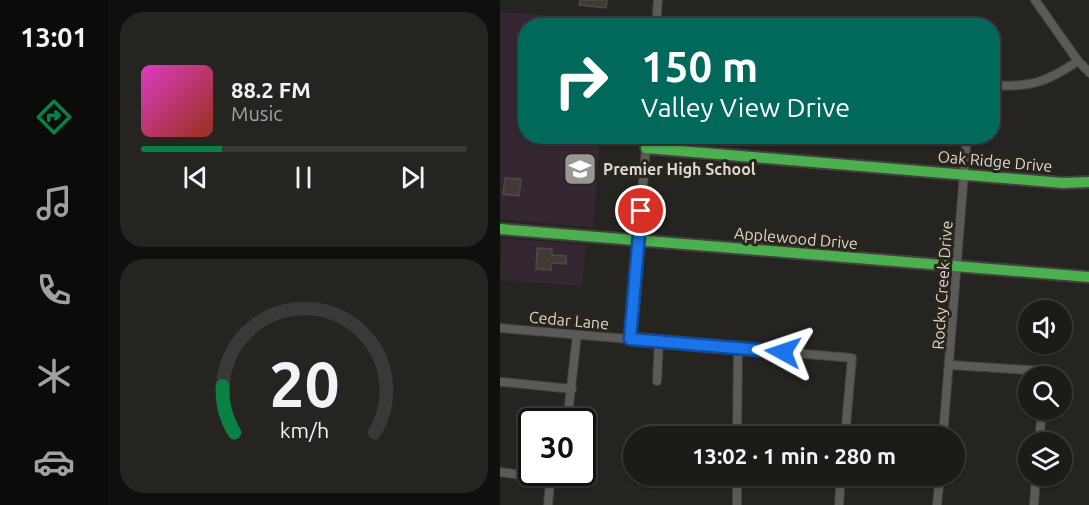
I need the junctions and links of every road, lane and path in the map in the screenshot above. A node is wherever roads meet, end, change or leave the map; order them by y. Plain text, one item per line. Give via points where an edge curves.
1 (658, 0) edge
2 (1035, 0) edge
3 (657, 18) edge
4 (1078, 61) junction
5 (1090, 73) edge
6 (1000, 85) edge
7 (647, 144) edge
8 (667, 144) edge
9 (966, 144) edge
10 (964, 173) junction
11 (1090, 182) edge
12 (500, 229) edge
13 (639, 240) junction
14 (956, 266) junction
15 (1090, 277) edge
16 (500, 328) edge
17 (577, 335) junction
18 (630, 339) junction
19 (659, 341) junction
20 (738, 349) junction
21 (949, 365) junction
22 (1018, 371) edge
23 (657, 381) dead end
24 (502, 382) dead end
25 (572, 389) junction
26 (569, 408) edge
27 (737, 426) edge
28 (846, 426) edge
29 (944, 426) edge
30 (500, 472) edge
31 (518, 473) edge
32 (550, 486) edge
33 (737, 486) edge
34 (841, 486) edge
35 (939, 486) edge
36 (1035, 486) edge
37 (548, 505) edge
38 (737, 505) edge
39 (839, 505) edge
40 (937, 505) edge
41 (1034, 505) edge

1 - 3 street
2 - 4 street
4 - 5 street
4 - 6 street via 1046,81
7 - 13 street
8 - 10 street, Oak Ridge Drive
9 - 10 street, Rocky Creek Drive
10 - 11 street, Oak Ridge Drive
10 - 14 street, Rocky Creek Drive
12 - 13 street, Applewood Drive
13 - 14 street, Applewood Drive
13 - 18 street
14 - 15 street, Applewood Drive
14 - 21 street, Rocky Creek Drive
16 - 17 street, Cedar Lane
17 - 18 street, Cedar Lane
17 - 25 street
18 - 19 street, Cedar Lane
19 - 20 street, Cedar Lane
19 - 23 street
20 - 27 street
20 - 28 street, Cedar Lane via 852,358
21 - 22 street
21 - 29 street, Rocky Creek Drive
24 - 25 street
25 - 26 street
30 - 31 street
32 - 37 street
33 - 38 street
34 - 39 street
35 - 40 street
36 - 41 street

